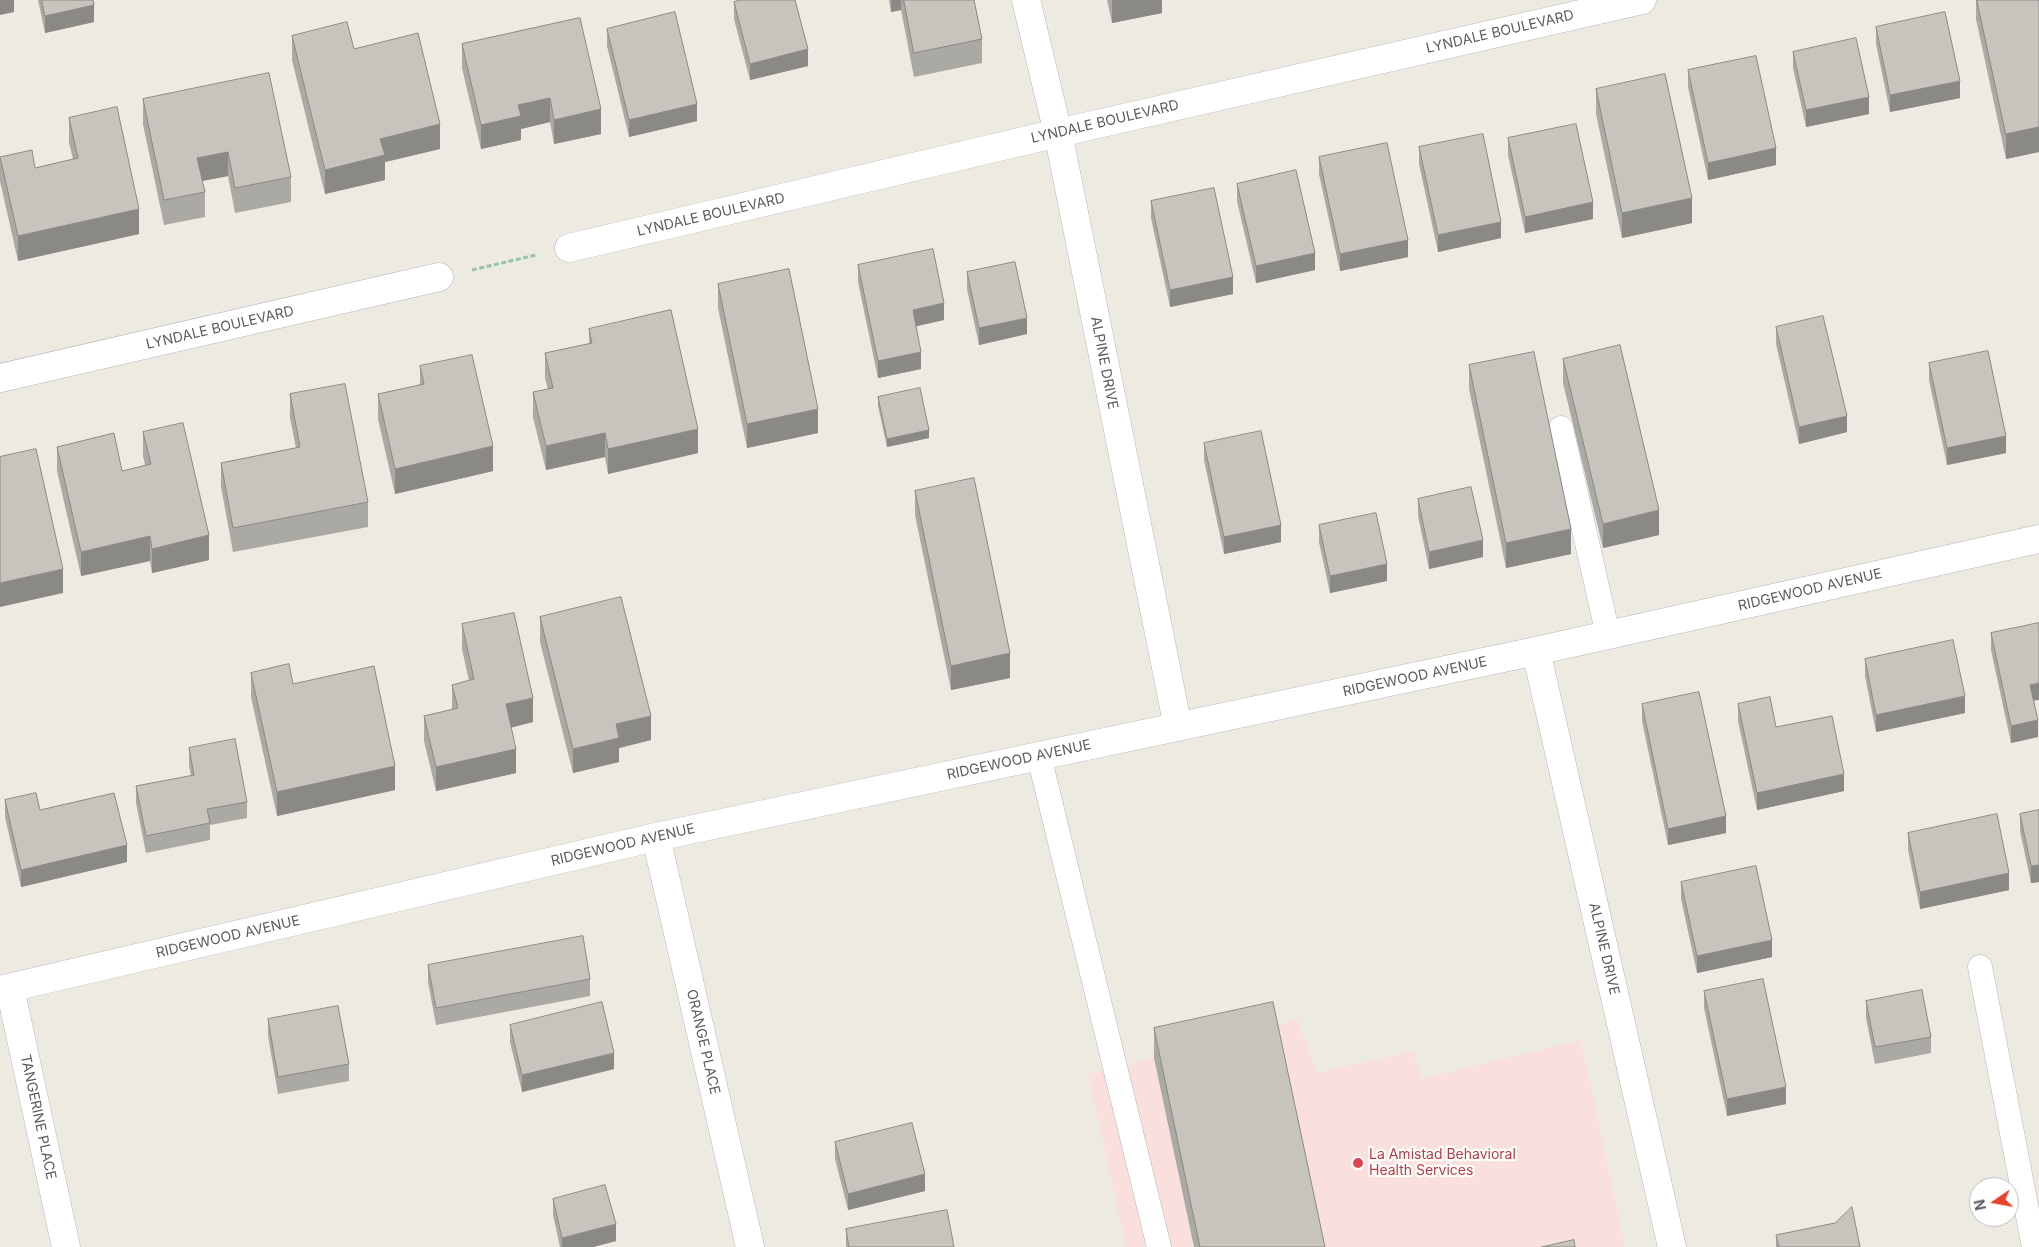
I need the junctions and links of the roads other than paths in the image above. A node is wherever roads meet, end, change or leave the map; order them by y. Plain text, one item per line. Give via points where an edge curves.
1 (1026, 0) edge
2 (1642, 0) edge
3 (1058, 133) junction
4 (569, 248) road end
5 (439, 278) road end
6 (0, 378) edge
7 (1562, 428) dead end
8 (2039, 539) edge
9 (1608, 635) junction
10 (1536, 651) junction
11 (1178, 727) junction
12 (1040, 756) junction
13 (656, 837) junction
14 (1980, 967) dead end
15 (5, 989) edge
16 (66, 1247) edge
17 (750, 1247) edge
18 (1159, 1247) edge
19 (1672, 1247) edge
20 (2034, 1247) edge

1 - 3 street, ALPINE DRIVE
2 - 3 street, LYNDALE BOULEVARD
3 - 4 street, LYNDALE BOULEVARD
3 - 11 street, ALPINE DRIVE
5 - 6 street, LYNDALE BOULEVARD
7 - 9 lane
8 - 9 street, RIDGEWOOD AVENUE
9 - 10 street, RIDGEWOOD AVENUE
10 - 11 street, RIDGEWOOD AVENUE
10 - 19 street, ALPINE DRIVE
11 - 12 street, RIDGEWOOD AVENUE
12 - 13 street, RIDGEWOOD AVENUE
12 - 18 lane
13 - 15 street, RIDGEWOOD AVENUE
13 - 17 street, ORANGE PLACE
14 - 20 lane
15 - 16 street, TANGERINE PLACE

